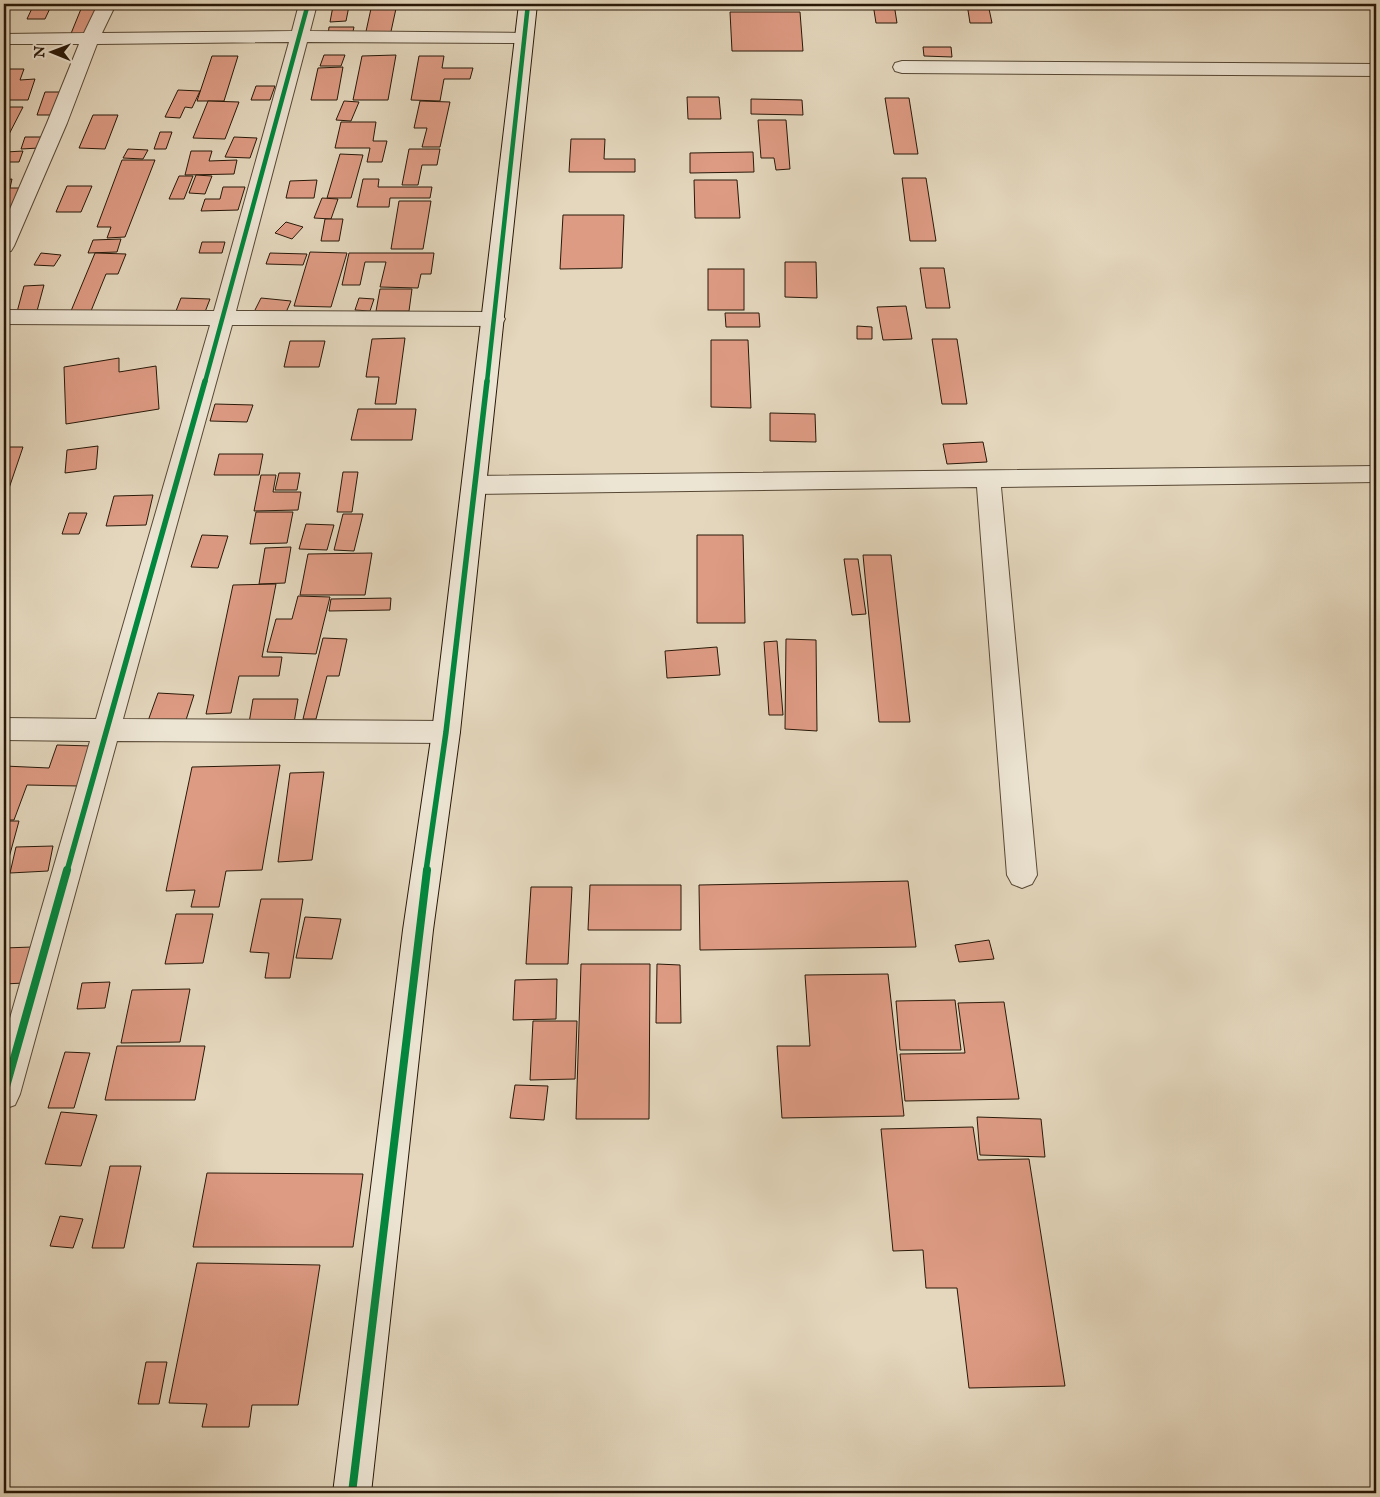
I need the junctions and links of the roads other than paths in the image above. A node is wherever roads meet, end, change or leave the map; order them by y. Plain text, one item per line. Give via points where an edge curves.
1 (107, 4) edge
2 (308, 4) edge
3 (528, 4) edge
4 (300, 36) junction
5 (90, 38) junction
6 (524, 38) junction
7 (4, 39) edge
8 (902, 67) dead end
9 (1376, 70) edge
10 (4, 246) edge
11 (4, 317) edge
12 (222, 318) junction
13 (494, 318) junction
14 (1376, 474) edge
15 (988, 478) junction
16 (474, 485) junction
17 (4, 729) edge
18 (107, 729) junction
19 (446, 732) junction
20 (1022, 875) dead end
21 (4, 1094) edge
22 (352, 1493) edge

1 - 5 street
2 - 4 street
3 - 6 street
4 - 5 street
4 - 6 street
4 - 12 street
5 - 7 street
5 - 10 street
6 - 13 street
8 - 9 street
11 - 12 street
12 - 13 street
12 - 18 street
13 - 16 street
14 - 15 street
15 - 16 street
15 - 20 street
16 - 19 street
17 - 18 street
18 - 19 street
18 - 21 street
19 - 22 street via 418,930

